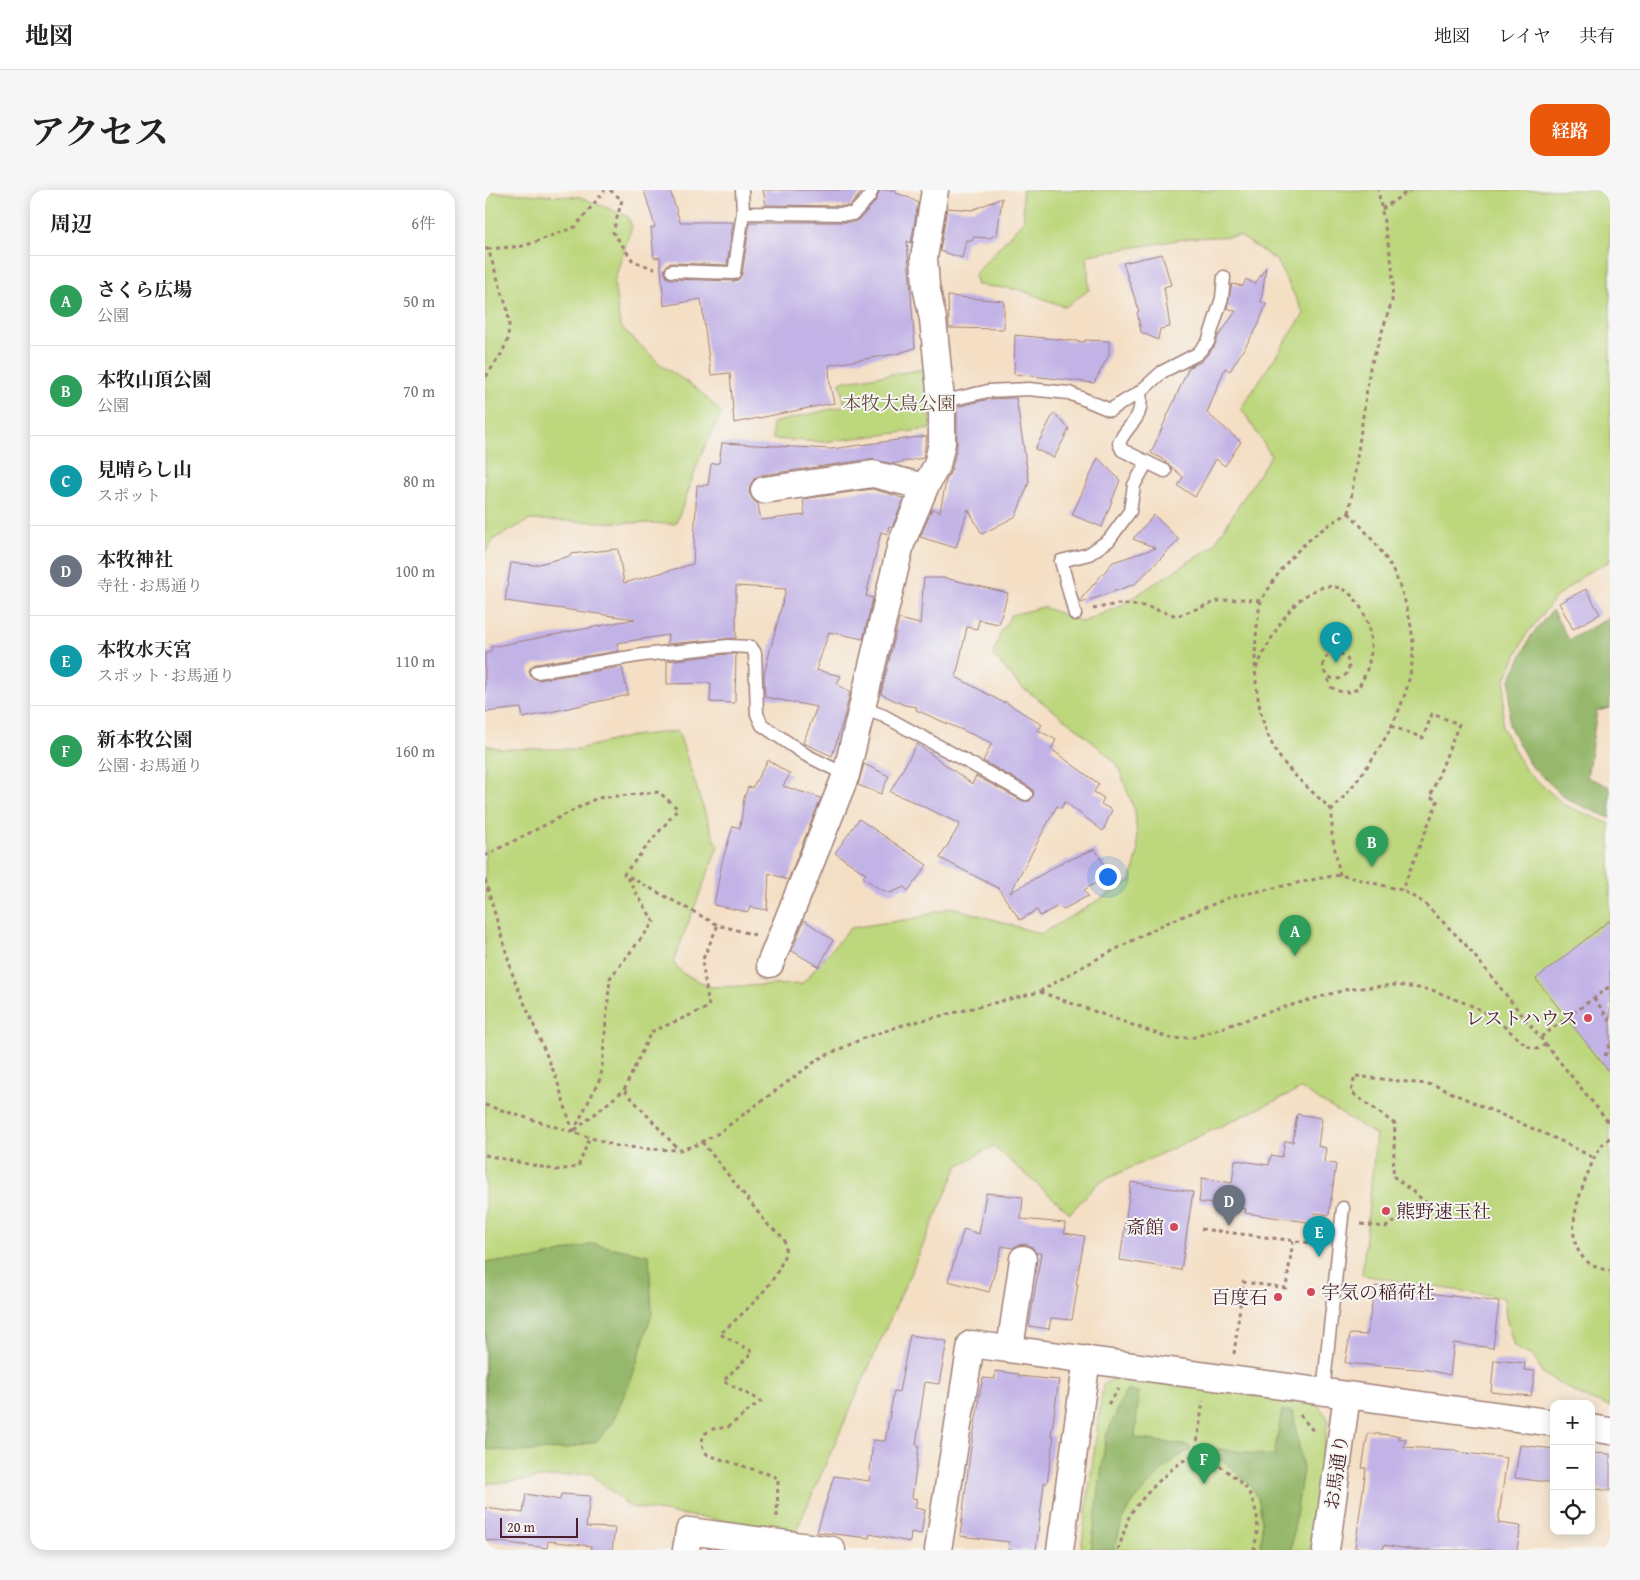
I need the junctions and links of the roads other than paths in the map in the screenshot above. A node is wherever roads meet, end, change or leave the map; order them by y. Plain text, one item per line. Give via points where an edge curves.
1 (743, 190) edge
2 (872, 190) edge
3 (935, 190) edge
4 (743, 213) junction
5 (672, 271) road end
6 (1225, 277) dead end
7 (1140, 392) junction
8 (941, 402) junction
9 (1147, 462) junction
10 (1165, 471) dead end
11 (925, 487) junction
12 (764, 490) dead end
13 (1075, 614) road end
14 (537, 672) dead end
15 (862, 708) junction
16 (846, 775) junction
17 (1026, 794) dead end
18 (775, 953) road end
19 (1342, 1214) road end
20 (1023, 1259) dead end
21 (1009, 1349) junction
22 (1087, 1359) junction
23 (1335, 1393) junction
24 (1550, 1422) edge
25 (1595, 1429) edge
26 (1610, 1431) edge
27 (686, 1550) edge
28 (832, 1550) edge
29 (937, 1550) edge
30 (1060, 1550) edge
31 (1326, 1550) edge

1 - 4 lane
2 - 4 lane via 853,214
3 - 8 street via 924,258
4 - 5 lane via 733,273
6 - 7 lane via 1208,342 1197,354 1162,372
7 - 8 lane via 1110,410 1069,393 1028,389 988,391
7 - 9 lane via 1142,404 1137,418 1119,443 1122,450
8 - 11 street via 942,443 937,465
9 - 10 lane
9 - 13 lane via 1134,485 1129,511 1109,540 1089,554 1061,561
11 - 12 street via 873,474
11 - 15 street via 901,544
14 - 16 lane via 643,654 751,647 755,654 757,714 761,725 806,755
15 - 16 street
15 - 17 lane via 884,716
16 - 18 street
19 - 23 lane
20 - 21 street
21 - 22 street
21 - 29 street via 971,1344
22 - 23 street
22 - 30 street
23 - 24 street
23 - 31 street, お馬通り
25 - 26 street
27 - 28 street via 689,1531

